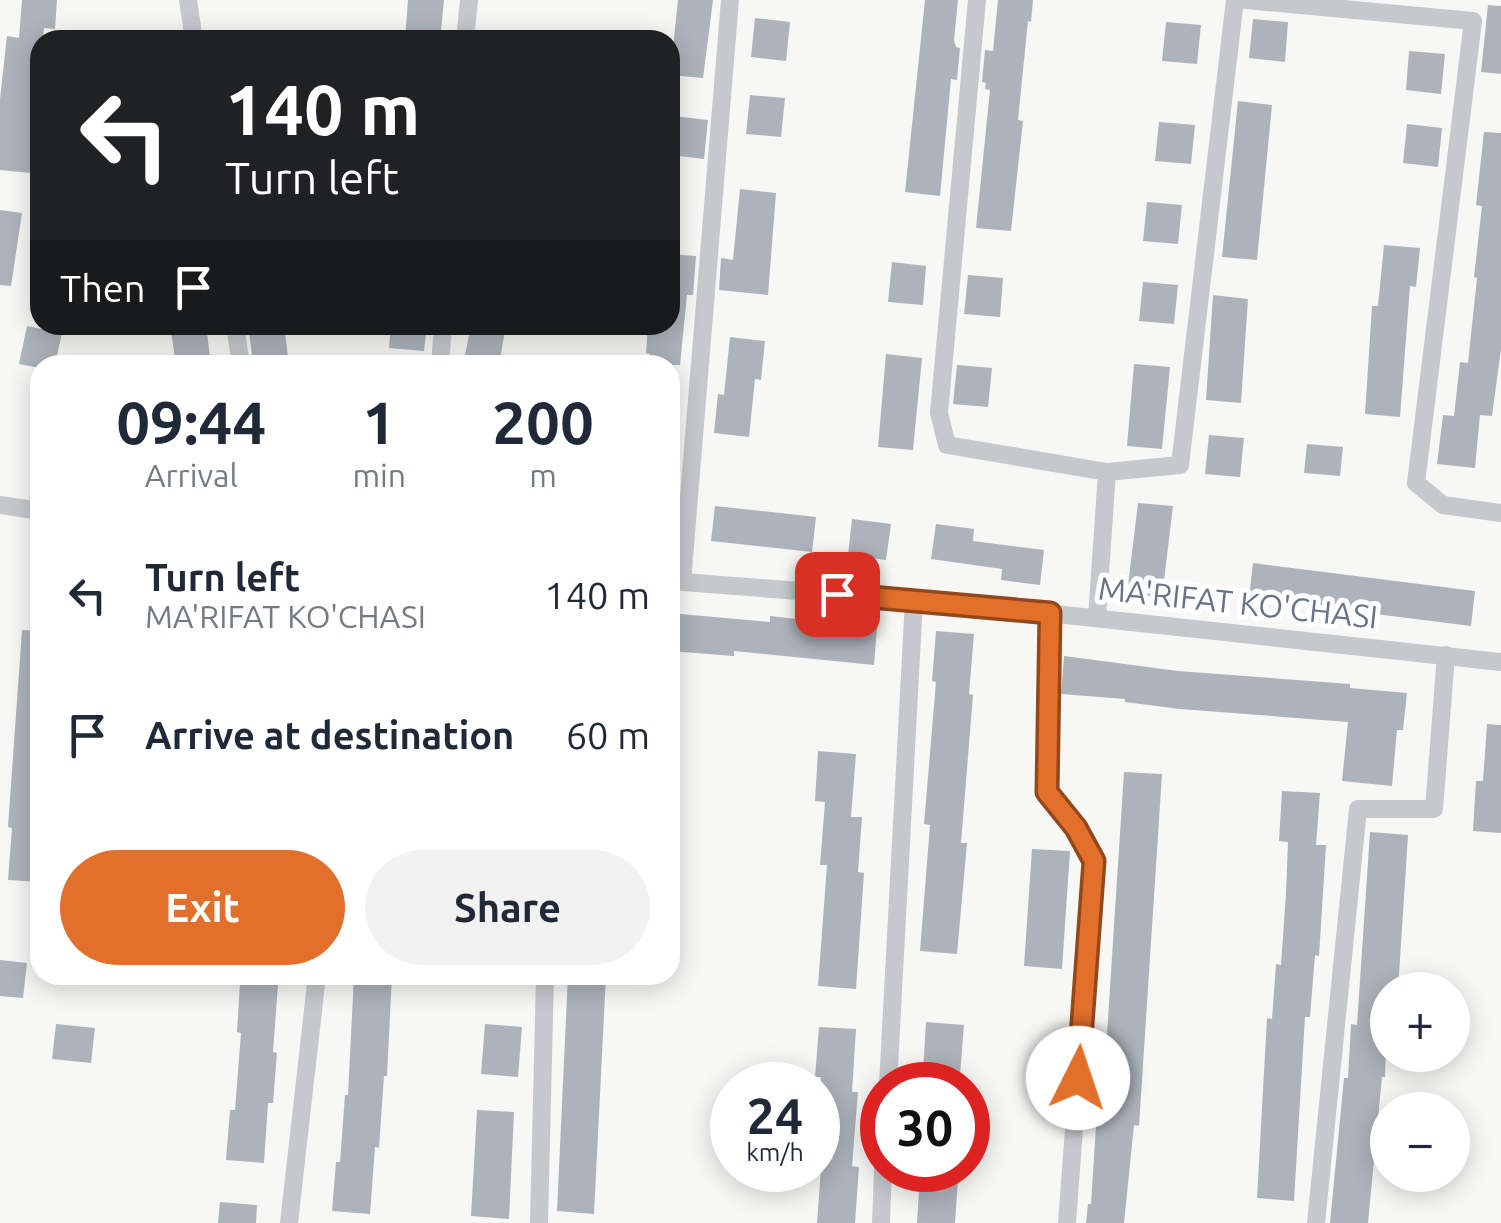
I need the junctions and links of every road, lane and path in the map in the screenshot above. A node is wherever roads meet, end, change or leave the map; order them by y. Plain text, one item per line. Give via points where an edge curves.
1 (188, 0) edge
2 (468, 0) edge
3 (730, 0) edge
4 (977, 0) edge
5 (1236, 0) edge
6 (1246, 0) edge
7 (1401, 6) edge
8 (192, 30) edge
9 (466, 30) edge
10 (1107, 472) junction
11 (0, 505) edge
12 (30, 510) edge
13 (1501, 513) edge
14 (680, 539) edge
15 (680, 582) edge
16 (914, 600) junction
17 (1050, 613) junction
18 (1096, 618) junction
19 (1446, 655) junction
20 (1501, 662) edge
21 (316, 985) edge
22 (545, 985) edge
23 (889, 1062) edge
24 (883, 1192) edge
25 (289, 1223) edge
26 (539, 1223) edge
27 (881, 1223) edge
28 (1067, 1223) edge
29 (1316, 1223) edge

1 - 8 street
2 - 9 street
3 - 14 street
4 - 10 street via 939,413 947,445
5 - 10 street via 1180,465
6 - 7 street
7 - 13 street via 1473,21 1416,483 1443,505
10 - 18 street
11 - 12 street
15 - 16 street, MA'RIFAT KO'CHASI
16 - 17 street, MA'RIFAT KO'CHASI
16 - 23 street
17 - 18 street, MA'RIFAT KO'CHASI
17 - 28 street via 1047,792 1094,861
18 - 19 street, MA'RIFAT KO'CHASI
19 - 20 street, MA'RIFAT KO'CHASI
19 - 29 street via 1434,809 1358,810
21 - 25 street
22 - 26 street
24 - 27 street

